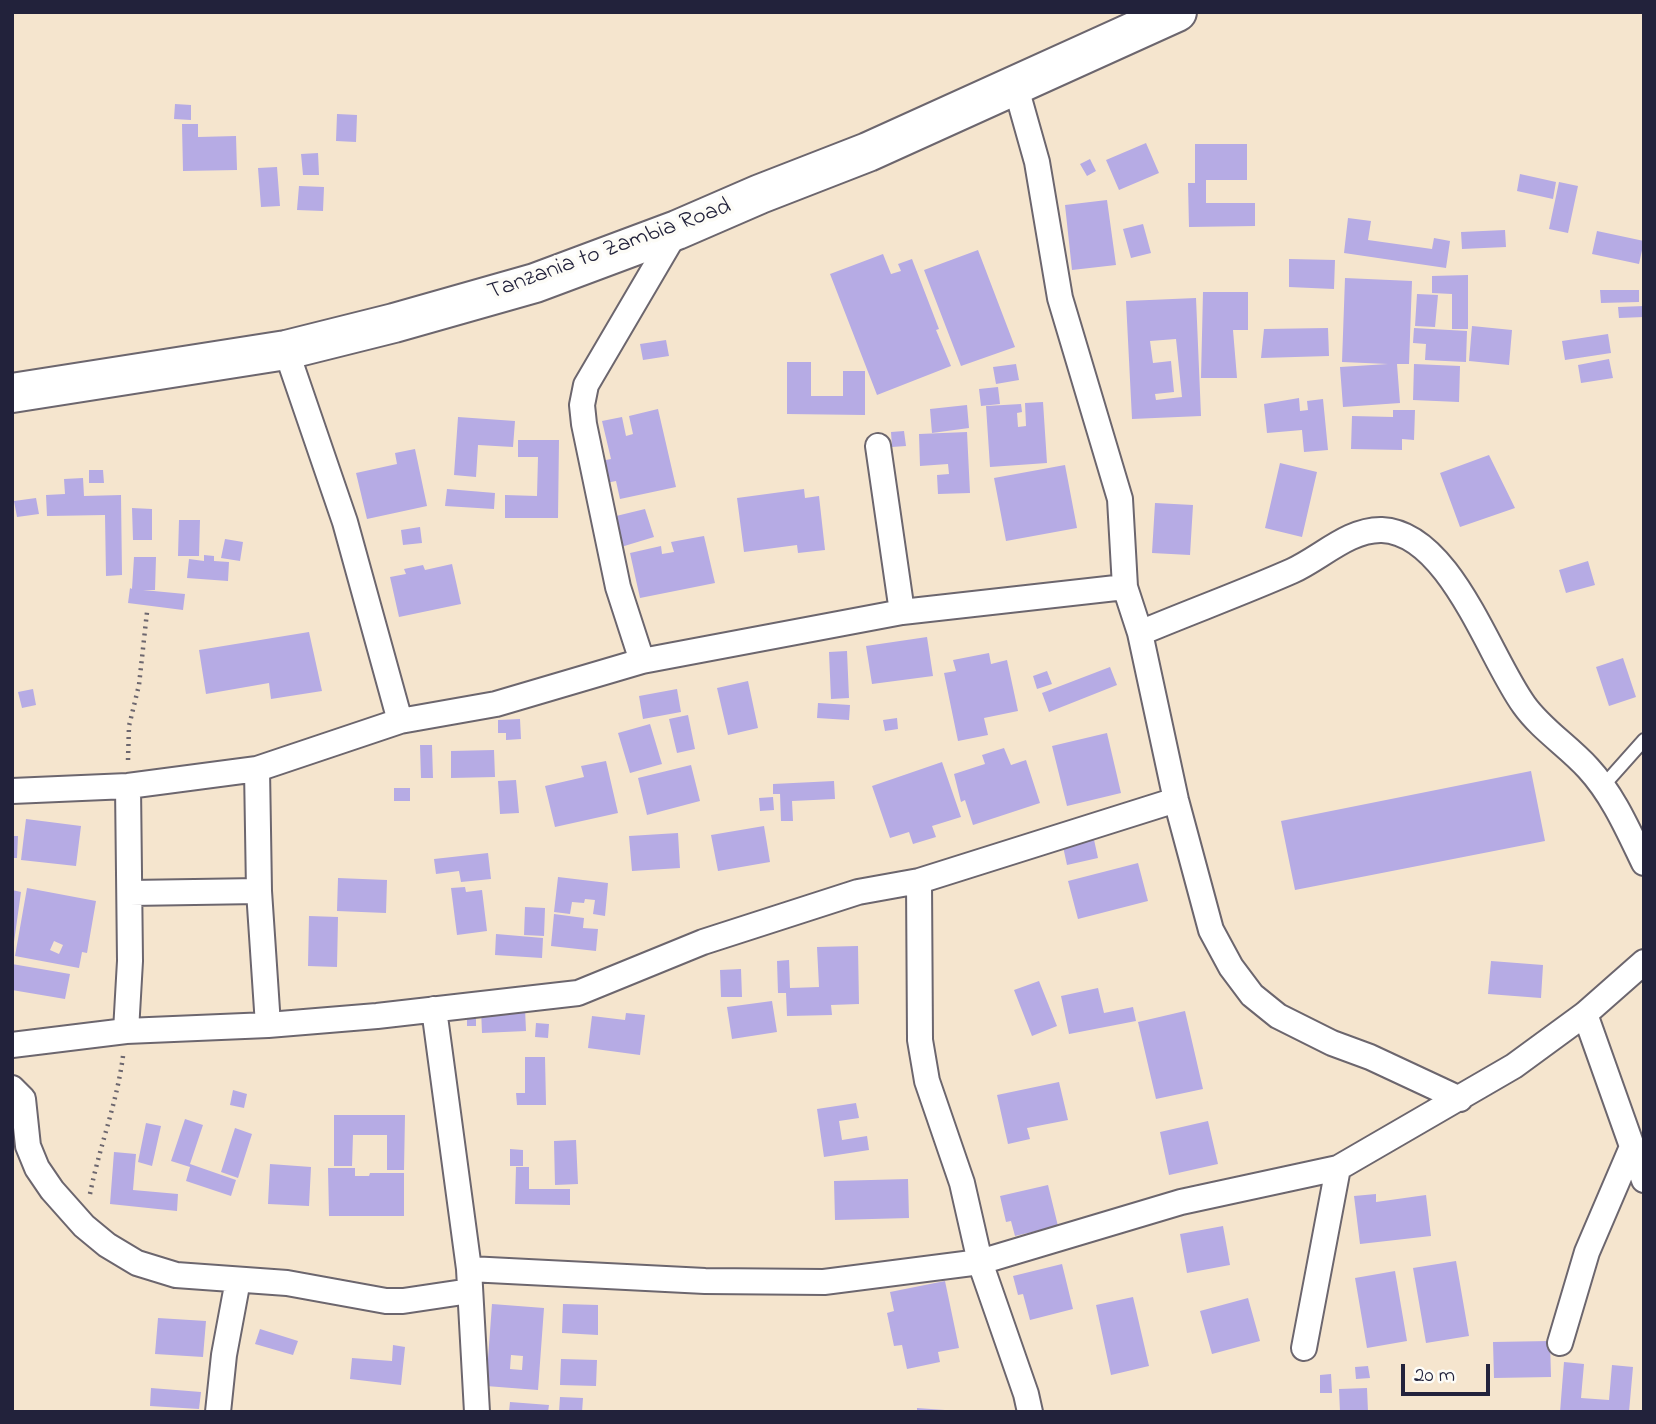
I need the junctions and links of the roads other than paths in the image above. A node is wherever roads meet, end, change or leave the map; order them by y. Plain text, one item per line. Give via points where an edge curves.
1 (1177, 12) edge
2 (1015, 85) junction
3 (677, 230) junction
4 (286, 350) junction
5 (12, 393) edge
6 (878, 446) dead end
7 (1125, 587) junction
8 (902, 612) junction
9 (1140, 632) junction
10 (642, 661) junction
11 (400, 720) junction
12 (1644, 740) edge
13 (257, 769) junction
14 (128, 786) junction
15 (1603, 786) junction
16 (12, 791) edge
17 (1176, 800) junction
18 (1644, 863) edge
19 (919, 881) junction
20 (259, 891) junction
21 (130, 893) junction
22 (1644, 962) edge
23 (434, 1009) junction
24 (1586, 1014) junction
25 (268, 1025) junction
26 (126, 1031) junction
27 (12, 1045) edge
28 (12, 1088) edge
29 (1460, 1099) junction
30 (1632, 1147) junction
31 (1338, 1168) junction
32 (1644, 1180) edge
33 (980, 1262) junction
34 (238, 1280) junction
35 (469, 1280) junction
36 (1560, 1343) dead end
37 (1304, 1348) dead end
38 (218, 1412) edge
39 (477, 1412) edge
40 (1030, 1412) edge

1 - 2 highway, Tanzania to Zambia Road
2 - 3 highway, Tanzania to Zambia Road via 868,152
2 - 7 street via 1037,162 1060,298 1120,499
3 - 4 highway, Tanzania to Zambia Road via 535,283
3 - 10 street via 583,397 584,424 618,587
4 - 5 highway, Tanzania to Zambia Road
4 - 11 street via 345,522
6 - 8 street
7 - 8 street
7 - 9 street
8 - 10 street
9 - 15 street via 1295,569 1365,532 1398,533 1441,564 1525,706
9 - 17 street
10 - 11 street via 496,704
11 - 13 street
12 - 15 lane
13 - 14 street
13 - 20 street
14 - 16 street
14 - 21 street
15 - 18 street
17 - 19 street
17 - 29 street via 1211,930 1252,995 1278,1016
19 - 23 street via 858,892 703,942 578,993
19 - 33 street via 920,1040 927,1081 962,1183
20 - 21 street
20 - 25 street
21 - 26 street
22 - 24 street
23 - 25 street
23 - 35 street
24 - 29 street
24 - 30 street
25 - 26 street
26 - 27 street
28 - 34 street via 22,1097 28,1146 37,1168 84,1226 107,1245 155,1270
29 - 31 street
30 - 32 street
30 - 36 street via 1587,1252
31 - 33 street via 1181,1202
31 - 37 street
33 - 35 street via 824,1282
33 - 40 street
34 - 35 street via 403,1301
34 - 38 street
35 - 39 street

